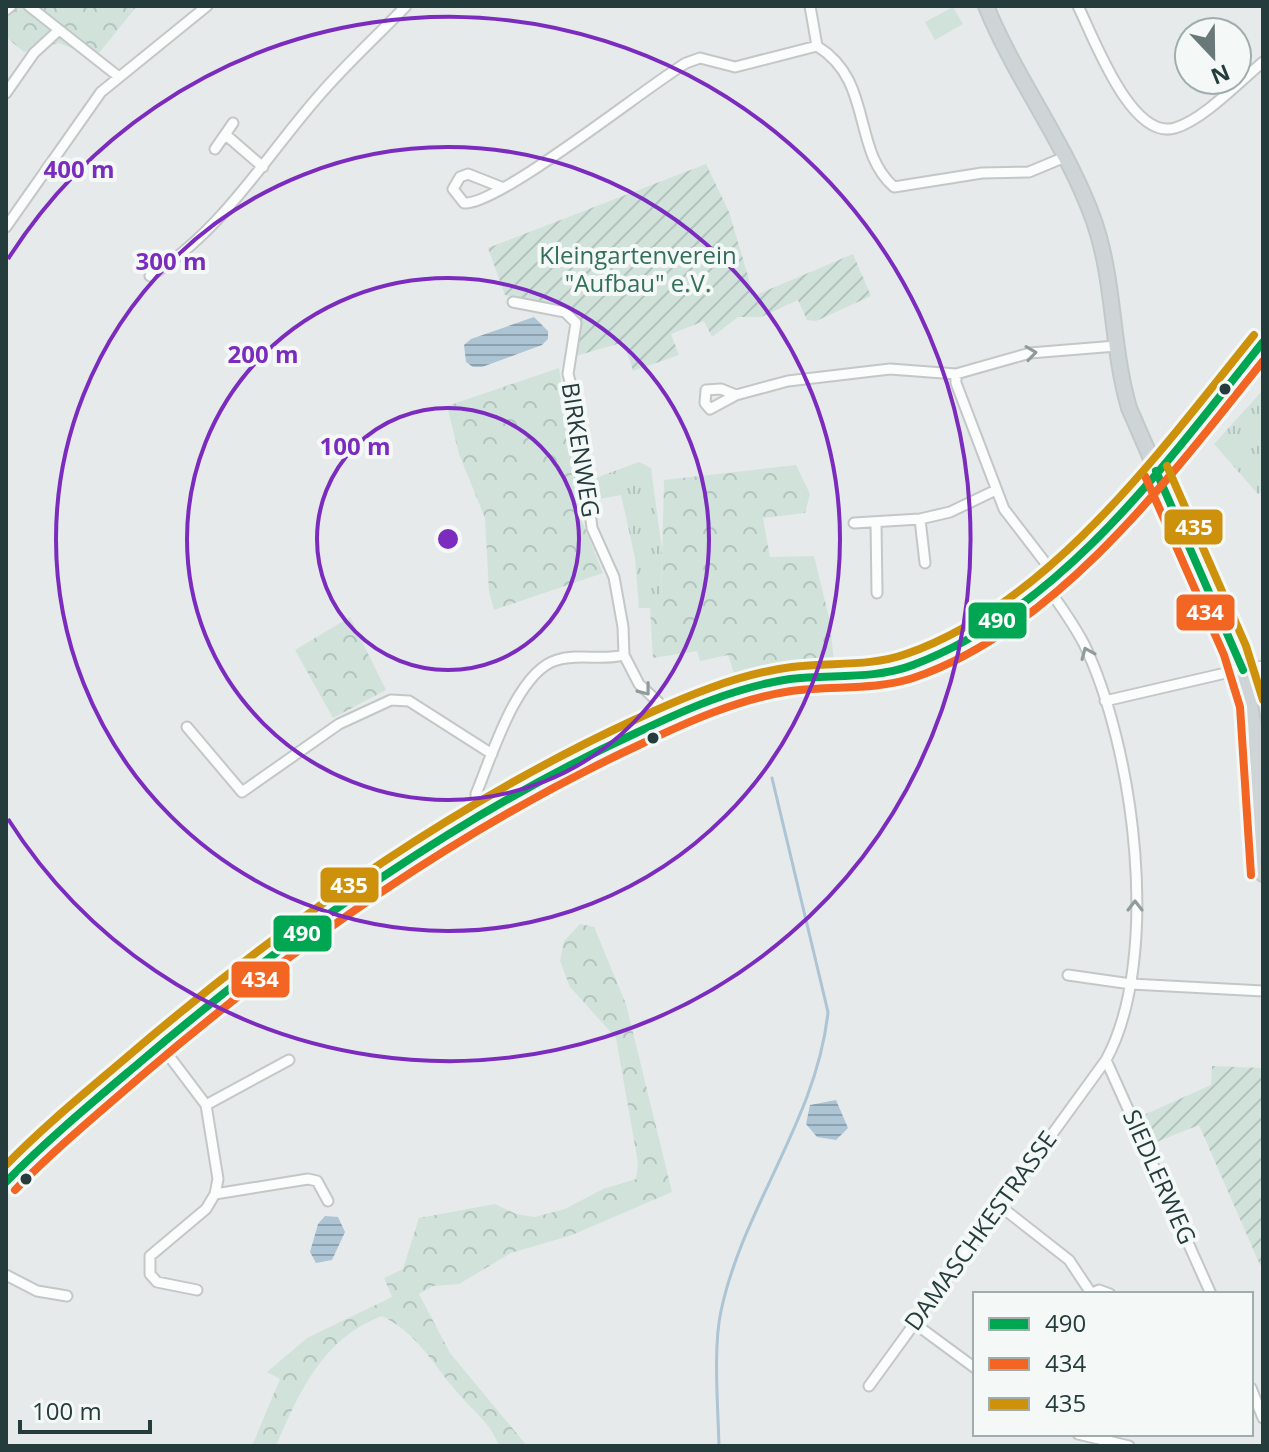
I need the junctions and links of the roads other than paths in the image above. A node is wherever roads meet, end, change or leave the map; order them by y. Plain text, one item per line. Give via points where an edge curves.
1 (11, 6) edge
2 (29, 6) edge
3 (207, 6) edge
4 (406, 6) edge
5 (810, 6) edge
6 (986, 6) edge
7 (1078, 6) edge
8 (6, 10) edge
9 (59, 30) junction
10 (817, 46) junction
11 (1263, 62) edge
12 (119, 77) junction
13 (6, 93) edge
14 (233, 123) dead end
15 (226, 135) junction
16 (215, 149) dead end
17 (1065, 157) junction
18 (263, 167) junction
19 (501, 187) junction
20 (6, 227) edge
21 (150, 276) dead end
22 (513, 302) dead end
23 (1263, 342) edge
24 (1116, 346) junction
25 (956, 374) junction
26 (736, 395) dead end
27 (1156, 471) junction
28 (996, 490) junction
29 (920, 519) junction
30 (876, 522) junction
31 (854, 523) dead end
32 (925, 563) dead end
33 (1049, 578) junction
34 (877, 593) dead end
35 (624, 655) junction
36 (1263, 666) edge
37 (1236, 671) junction
38 (1105, 701) junction
39 (674, 717) junction
40 (187, 727) dead end
41 (492, 754) junction
42 (482, 814) junction
43 (1263, 874) edge
44 (1068, 975) dead end
45 (1131, 984) junction
46 (1263, 991) edge
47 (160, 1044) junction
48 (289, 1060) dead end
49 (1106, 1060) junction
50 (1095, 1077) junction
51 (1116, 1085) junction
52 (206, 1105) junction
53 (6, 1182) edge
54 (215, 1194) junction
55 (328, 1201) dead end
56 (1000, 1206) junction
57 (6, 1275) edge
58 (197, 1290) dead end
59 (1089, 1292) edge
60 (1208, 1292) edge
61 (67, 1296) dead end
62 (914, 1323) junction
63 (973, 1367) edge
64 (869, 1386) dead end
65 (1253, 1393) edge
66 (1263, 1418) edge
67 (1086, 1436) edge
68 (1129, 1446) edge

1 - 8 street
2 - 9 street
3 - 12 street
4 - 18 street via 317,98
5 - 10 street
6 - 17 main road
7 - 11 street via 1132,108 1149,124 1164,129 1193,119
9 - 12 street
9 - 13 street via 34,53
10 - 17 street via 848,76 877,168 894,187 982,173 1029,172
10 - 19 street via 746,66 700,58 686,63
12 - 20 street via 101,92
14 - 15 street
15 - 16 street
15 - 18 street
17 - 24 main road via 1103,250
18 - 21 street via 219,218
19 - 19 street via 468,174 453,189 456,197 470,203
22 - 35 street, BIRKENWEG via 565,312 576,323 568,374 592,528 614,577
23 - 27 street
25 -> 24 street via 1030,353
24 - 27 main road via 1129,408
25 - 26 street via 853,371
25 - 28 street, DAMASCHKESTRASSE
27 - 33 main road via 1135,498
27 - 37 main road
28 - 29 street via 950,512
28 - 33 street, DAMASCHKESTRASSE
29 - 30 street
29 - 32 street
30 - 31 street
30 - 34 street
38 -> 33 street, DAMASCHKESTRASSE via 1084,644
33 - 39 main road via 970,637 911,666 773,682
35 -> 39 street, BIRKENWEG via 639,684
35 - 41 street via 557,660 538,668
36 - 37 street
37 - 38 street
37 - 43 main road via 1257,741
45 -> 38 street, DAMASCHKESTRASSE via 1134,848 1120,753
39 - 42 main road via 554,772
40 - 41 street via 242,792 339,724 391,700 409,701
41 - 42 street via 476,794
42 - 47 main road via 297,935
44 - 45 street
45 - 46 street
45 - 49 street, DAMASCHKESTRASSE
47 - 52 street
47 - 53 main road
48 - 52 street
49 - 50 street, DAMASCHKESTRASSE
49 - 51 street, SIEDLERWEG
50 - 51 street
50 - 56 street, DAMASCHKESTRASSE
51 - 60 street, SIEDLERWEG
52 - 54 street via 218,1179
54 - 55 street via 308,1179 317,1181
54 - 58 street via 206,1209 150,1256 150,1274 157,1282
56 - 59 street via 1069,1260
56 - 62 street, DAMASCHKESTRASSE
57 - 61 street via 37,1291
62 - 63 street
62 - 64 street, DAMASCHKESTRASSE
65 - 66 street
67 - 68 street

